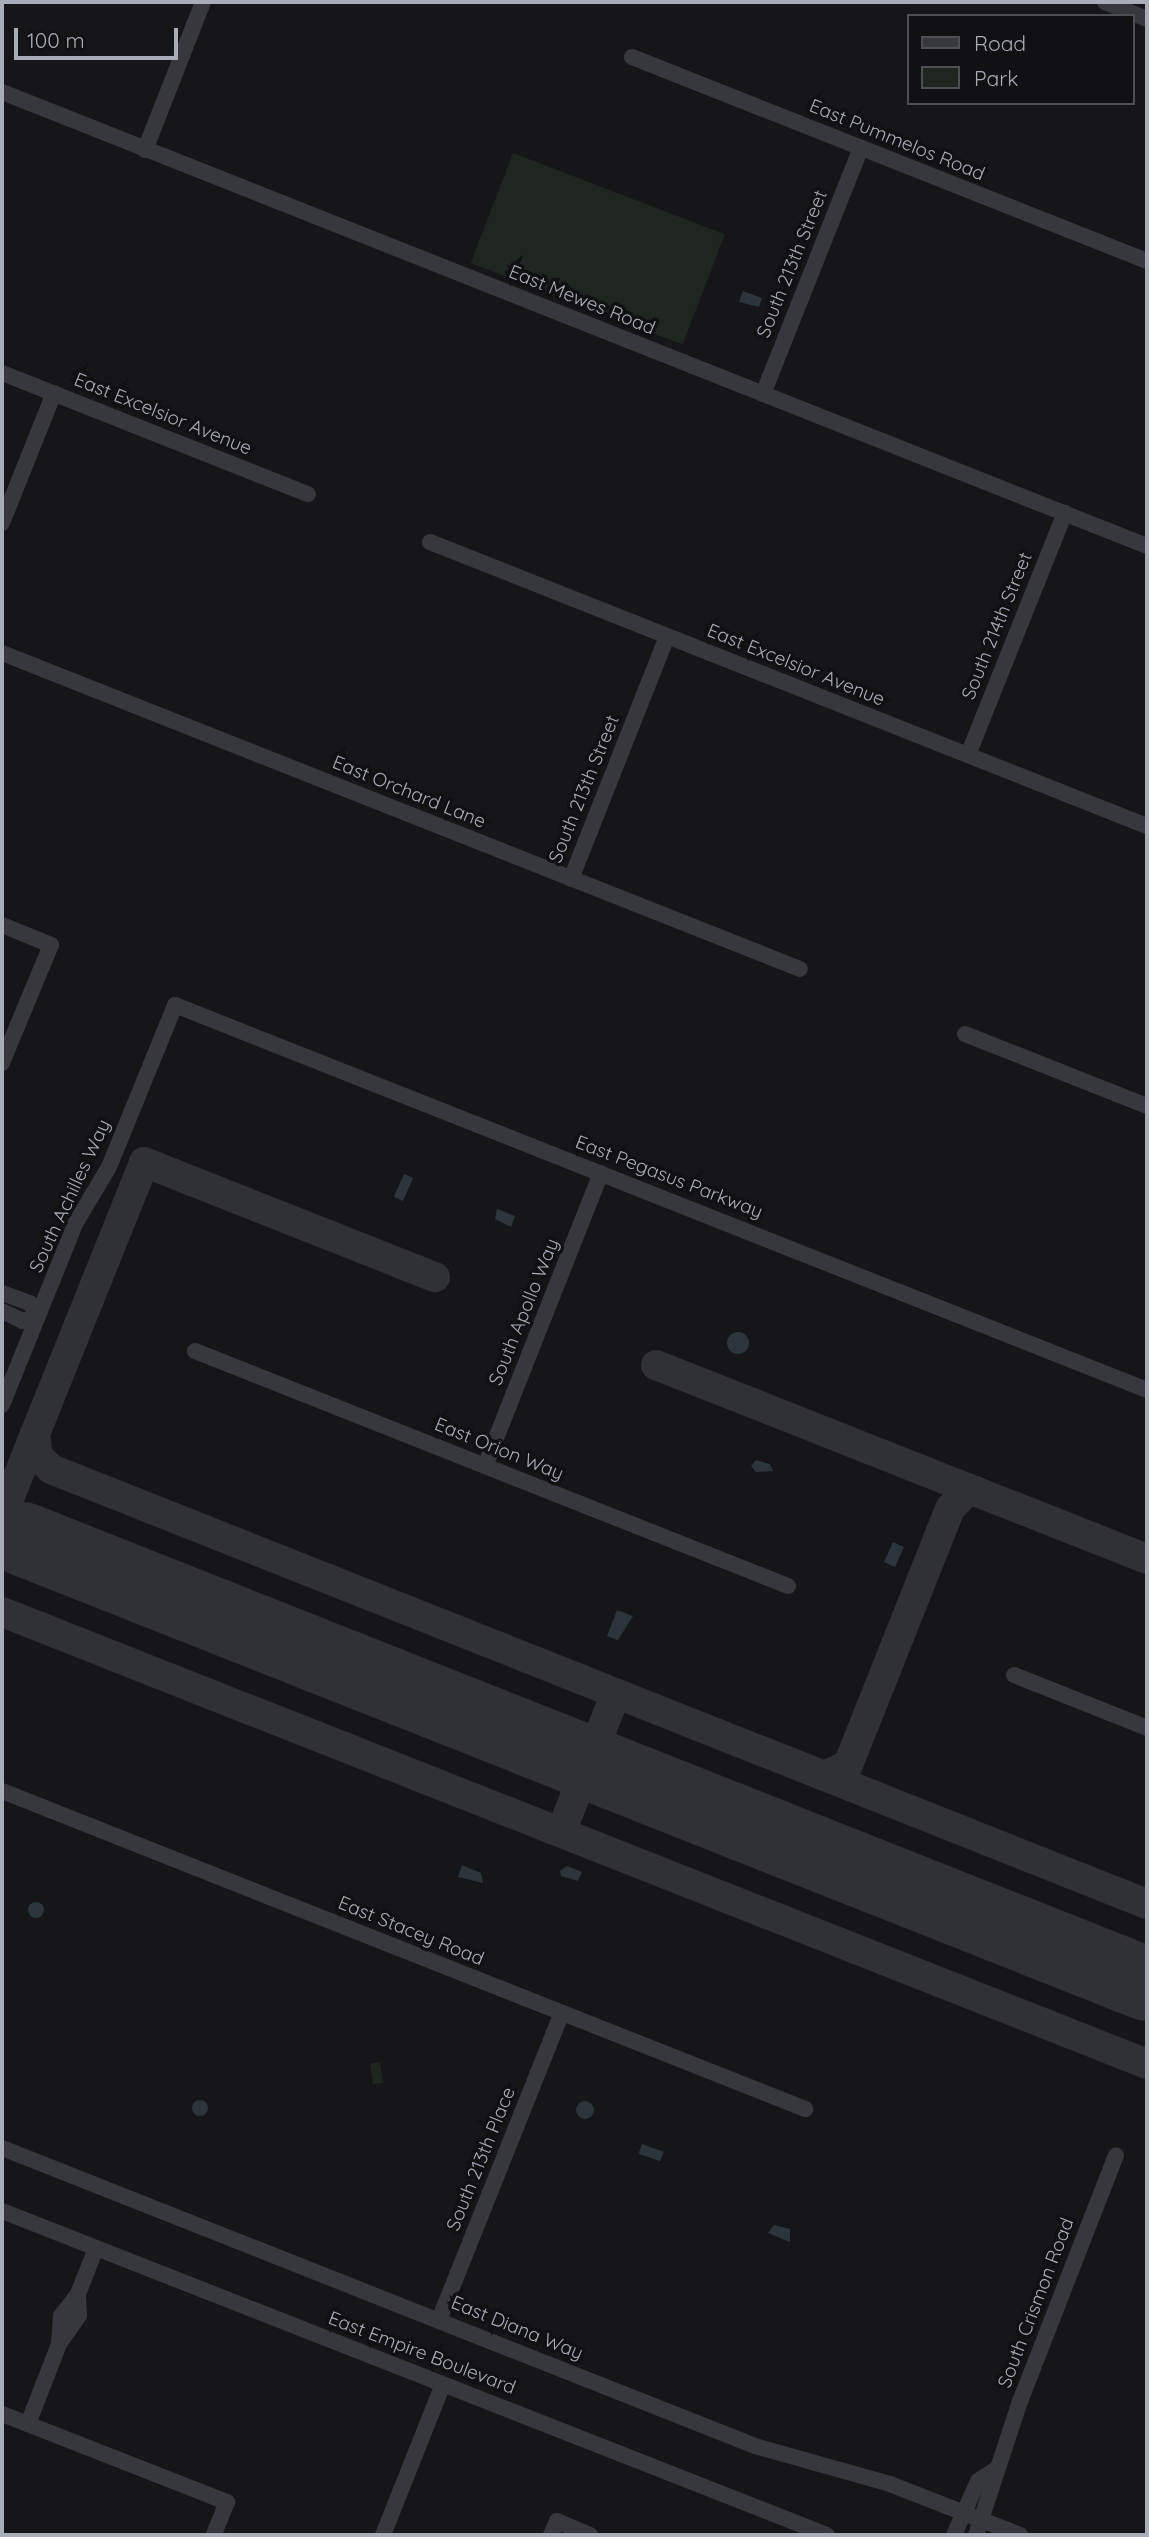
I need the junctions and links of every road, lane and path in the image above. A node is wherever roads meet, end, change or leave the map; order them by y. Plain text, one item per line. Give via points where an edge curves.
1 (203, 2) edge
2 (1105, 2) edge
3 (1135, 14) edge
4 (632, 57) dead end
5 (2, 92) edge
6 (861, 148) junction
7 (145, 150) junction
8 (1147, 261) edge
9 (2, 373) edge
10 (54, 393) junction
11 (763, 394) junction
12 (308, 494) dead end
13 (1065, 513) junction
14 (2, 523) edge
15 (430, 542) dead end
16 (1147, 546) edge
17 (667, 636) junction
18 (2, 653) edge
19 (968, 755) junction
20 (1147, 826) edge
21 (570, 878) junction
22 (2, 925) edge
23 (800, 969) dead end
24 (175, 1005) joint
25 (965, 1034) dead end
26 (2, 1063) edge
27 (1147, 1106) edge
28 (601, 1173) junction
29 (2, 1293) edge
30 (2, 1311) edge
31 (37, 1317) junction
32 (195, 1351) dead end
33 (1147, 1390) edge
34 (2, 1405) edge
35 (485, 1465) junction
36 (788, 1586) dead end
37 (1014, 1675) dead end
38 (1147, 1728) edge
39 (2, 1791) edge
40 (562, 2013) junction
41 (805, 2109) dead end
42 (2, 2148) edge
43 (1116, 2155) dead end
44 (2, 2211) edge
45 (96, 2248) junction
46 (439, 2320) junction
47 (443, 2384) junction
48 (2, 2414) edge
49 (27, 2424) junction
50 (998, 2468) junction
51 (964, 2512) junction
52 (979, 2527) edge
53 (554, 2528) edge
54 (214, 2535) edge
55 (383, 2535) edge
56 (590, 2535) edge
57 (827, 2535) edge
58 (954, 2535) edge
59 (1020, 2535) edge

1 - 7 street
2 - 3 street
4 - 6 street, East Pummelos Road
5 - 7 street, East Mewes Road
6 - 8 street, East Pummelos Road
6 - 11 street, South 213th Street
7 - 11 street, East Mewes Road
9 - 10 street, East Excelsior Avenue
10 - 12 street, East Excelsior Avenue
10 - 14 street
11 - 13 street, East Mewes Road
13 - 16 street, East Mewes Road
13 - 19 street, South 214th Street
15 - 17 street, East Excelsior Avenue
17 - 19 street, East Excelsior Avenue
17 - 21 street, South 213th Street
18 - 21 street, East Orchard Lane
19 - 20 street, East Excelsior Avenue
21 - 23 street, East Orchard Lane
22 - 26 street via 51,945
24 - 28 street, East Pegasus Parkway
24 - 31 street, South Achilles Way via 109,1167 75,1224
25 - 27 street
28 - 33 street, East Pegasus Parkway
28 - 35 street, South Apollo Way
29 - 31 street via 30,1303
30 - 31 street via 23,1321
31 - 34 street, South Achilles Way
32 - 35 street, East Orion Way
35 - 36 street, East Orion Way
37 - 38 street
39 - 40 street, East Stacey Road
40 - 41 street, East Stacey Road
40 - 46 street, South 213th Place
42 - 46 street, East Diana Way
43 - 50 street, South Crismon Road
44 - 45 street, East Empire Boulevard
45 - 47 street, East Empire Boulevard
45 - 49 street via 78,2294 80,2309 68,2319
46 - 51 street, East Diana Way via 755,2445 890,2484
47 - 55 street
47 - 57 street, East Empire Boulevard
48 - 49 street
49 - 54 street via 227,2502
50 - 51 street, South Crismon Road via 978,2481
50 - 52 street, South Crismon Road
51 - 52 street, East Diana Way
51 - 58 street, South Crismon Road
52 - 59 street, East Diana Way
53 - 56 street

